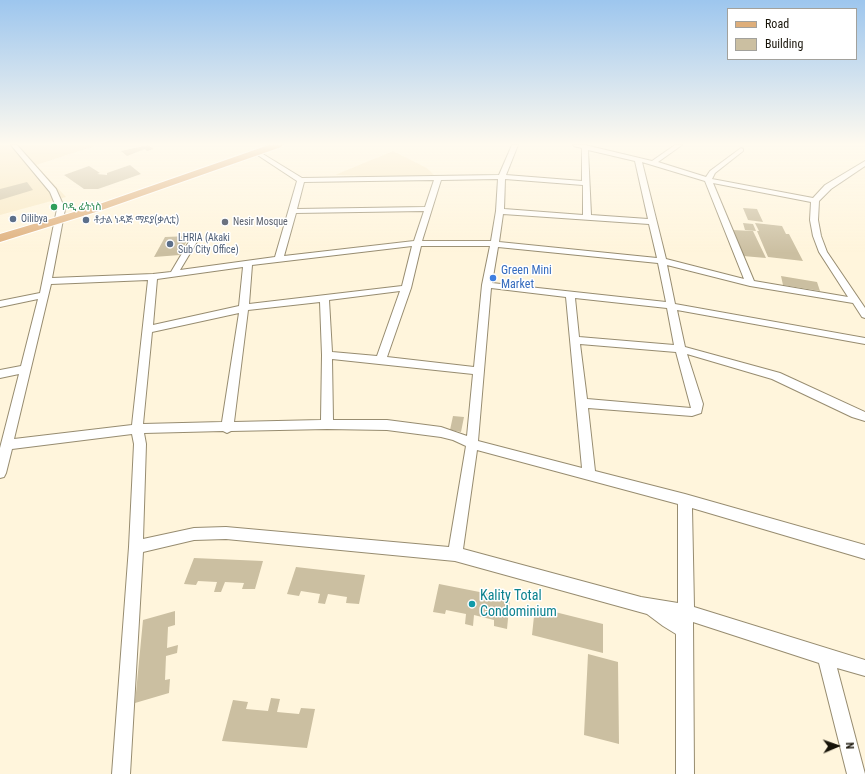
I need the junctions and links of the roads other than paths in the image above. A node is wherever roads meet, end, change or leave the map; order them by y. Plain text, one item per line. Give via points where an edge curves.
1 (45, 181) edge
2 (168, 181) edge
3 (301, 181) edge
4 (437, 181) edge
5 (502, 181) edge
6 (560, 181) edge
7 (643, 181) edge
8 (708, 181) edge
9 (714, 181) edge
10 (837, 181) edge
11 (586, 183) joint
12 (89, 199) dead end
13 (815, 201) junction
14 (429, 209) junction
15 (500, 210) junction
16 (293, 211) junction
17 (60, 215) junction
18 (587, 217) junction
19 (652, 222) junction
20 (0, 226) edge
21 (0, 239) edge
22 (194, 240) dead end
23 (417, 243) junction
24 (494, 244) junction
25 (279, 259) junction
26 (662, 261) junction
27 (248, 263) junction
28 (174, 274) junction
29 (152, 277) junction
30 (47, 281) junction
31 (750, 283) junction
32 (487, 285) junction
33 (406, 288) junction
34 (43, 295) junction
35 (570, 295) junction
36 (324, 298) junction
37 (855, 301) junction
38 (0, 304) edge
39 (671, 306) junction
40 (244, 308) junction
41 (865, 315) edge
42 (148, 329) junction
43 (574, 340) junction
44 (865, 341) edge
45 (680, 349) junction
46 (326, 355) junction
47 (381, 360) junction
48 (24, 369) junction
49 (478, 371) junction
50 (0, 374) edge
51 (581, 403) junction
52 (865, 417) edge
53 (326, 424) junction
54 (227, 428) junction
55 (137, 429) junction
56 (5, 434) edge
57 (472, 444) junction
58 (8, 446) junction
59 (0, 474) edge
60 (589, 475) junction
61 (685, 500) junction
62 (136, 548) junction
63 (865, 552) edge
64 (455, 554) junction
65 (652, 608) junction
66 (686, 612) junction
67 (684, 630) junction
68 (826, 657) junction
69 (865, 668) edge
70 (121, 774) edge
71 (685, 774) edge
72 (856, 774) edge

1 - 17 street via 53,191
2 - 17 main road
3 - 16 street
4 - 14 street
5 - 15 street
6 - 11 street
7 - 19 street
8 - 31 street
9 - 13 street
10 - 13 street
11 - 18 street
12 - 17 main road
13 - 37 street via 814,220 823,252
14 - 16 street
14 - 23 street
15 - 18 street
15 - 24 street
16 - 25 street
17 - 20 main road
17 - 21 main road via 39,227
17 - 30 street
18 - 19 street
19 - 26 street
22 - 28 street
23 - 24 street
23 - 25 street
23 - 33 street
24 - 26 street
24 - 32 street
25 - 27 street
26 - 31 street
26 - 39 street
27 - 28 street
27 - 40 street
28 - 29 street
29 - 30 street
29 - 42 street
30 - 34 street
31 - 37 street
32 - 35 street
32 - 49 street
33 - 36 street
33 - 47 street
34 - 38 street
34 - 48 street
35 - 39 street
35 - 43 street
36 - 40 street
36 - 46 street
37 - 41 street
39 - 44 street
39 - 45 street
40 - 42 street
40 - 54 street
42 - 55 street
43 - 45 street
43 - 51 street
45 - 51 street via 697,410 692,412
45 - 52 street via 776,376
46 - 47 street
46 - 53 street
47 - 49 street
48 - 50 street
48 - 56 street
49 - 57 street
51 - 60 street
53 - 54 street
53 - 57 street via 387,425 441,432
54 - 55 street
55 - 58 street
55 - 62 street via 140,444
56 - 58 street
57 - 60 street
57 - 64 street
58 - 59 street
60 - 61 street
61 - 63 street
61 - 66 street
62 - 64 street via 194,534 226,533
62 - 70 street
64 - 65 street
65 - 66 street via 663,607
65 - 67 street via 668,622
66 - 67 street
66 - 68 street
67 - 71 street
68 - 69 street
68 - 72 street

